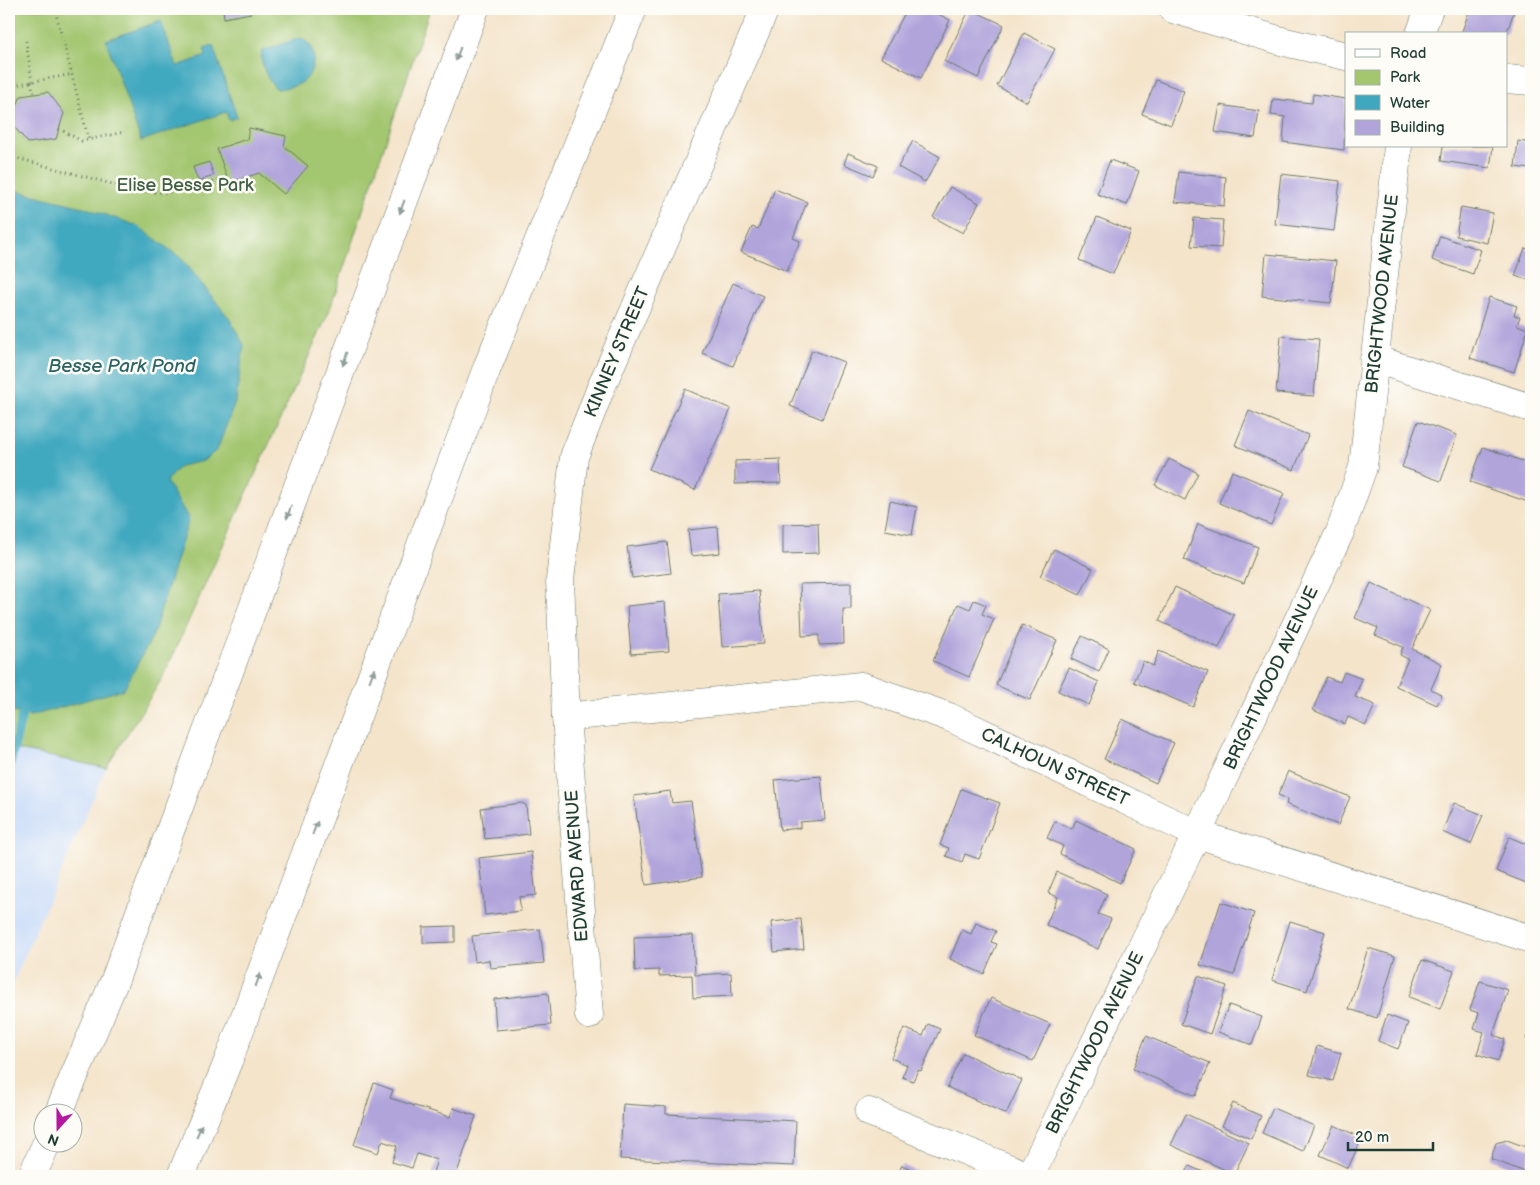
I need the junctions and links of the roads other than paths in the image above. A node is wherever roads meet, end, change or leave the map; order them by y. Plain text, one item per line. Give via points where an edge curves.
1 (475, 9) edge
2 (633, 9) edge
3 (765, 9) edge
4 (1173, 9) edge
5 (1429, 9) edge
6 (1421, 32) edge
7 (1345, 56) edge
8 (1508, 80) edge
9 (1531, 81) edge
10 (1398, 148) edge
11 (1374, 359) junction
12 (1531, 408) edge
13 (566, 717) junction
14 (1197, 834) junction
15 (1531, 939) edge
16 (589, 1015) dead end
17 (63, 1102) edge
18 (869, 1112) dead end
19 (43, 1152) edge
20 (32, 1176) edge
21 (180, 1176) edge
22 (1029, 1176) edge

1 -> 17 main road via 114,982
21 -> 2 main road via 228,1059 487,368
3 - 13 main road, KINNEY STREET via 574,457 560,580
4 - 7 main road
5 - 6 main road
8 - 9 main road
10 - 11 main road, BRIGHTWOOD AVENUE
11 - 12 main road
11 - 14 main road, BRIGHTWOOD AVENUE via 1363,467 1340,532
13 - 14 main road, CALHOUN STREET via 861,686 949,717
13 - 16 main road, EDWARD AVENUE
14 - 15 main road, CALHOUN STREET
14 - 22 main road, BRIGHTWOOD AVENUE
18 - 22 main road
19 - 20 main road

